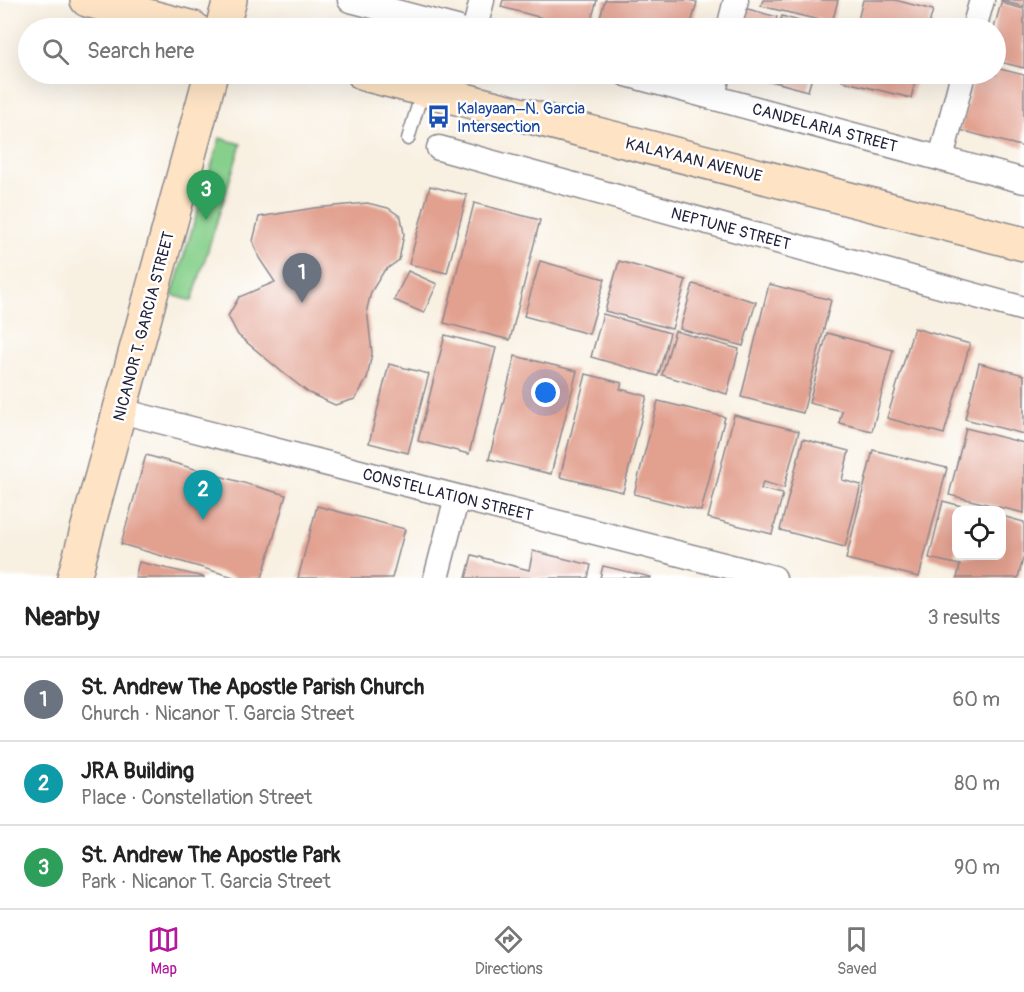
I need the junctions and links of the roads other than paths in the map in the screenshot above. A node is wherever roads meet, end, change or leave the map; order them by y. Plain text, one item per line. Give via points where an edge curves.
1 (87, 0) edge
2 (230, 0) edge
3 (350, 0) edge
4 (482, 0) edge
5 (736, 0) edge
6 (982, 0) edge
7 (155, 18) edge
8 (225, 18) edge
9 (419, 18) edge
10 (478, 18) edge
11 (732, 18) edge
12 (977, 18) edge
13 (208, 84) edge
14 (405, 84) edge
15 (960, 84) edge
16 (715, 85) edge
17 (422, 88) junction
18 (408, 139) dead end
19 (439, 148) dead end
20 (941, 158) junction
21 (1024, 182) edge
22 (1024, 244) edge
23 (1024, 309) edge
24 (121, 411) junction
25 (457, 497) junction
26 (768, 577) edge
27 (74, 578) edge
28 (436, 578) edge

1 - 7 main road
2 - 8 main road
3 - 9 street
4 - 10 street
5 - 11 street
6 - 12 street
13 - 24 main road, NICANOR T. GARCIA STREET
14 - 17 main road, KALAYAAN AVENUE
15 - 20 street
16 - 20 street, CANDELARIA STREET
17 - 18 lane
17 - 22 main road, KALAYAAN AVENUE
19 - 23 street, NEPTUNE STREET
20 - 21 street, CANDELARIA STREET
24 - 25 street, CONSTELLATION STREET
24 - 27 main road, NICANOR T. GARCIA STREET
25 - 26 street, CONSTELLATION STREET
25 - 28 street

